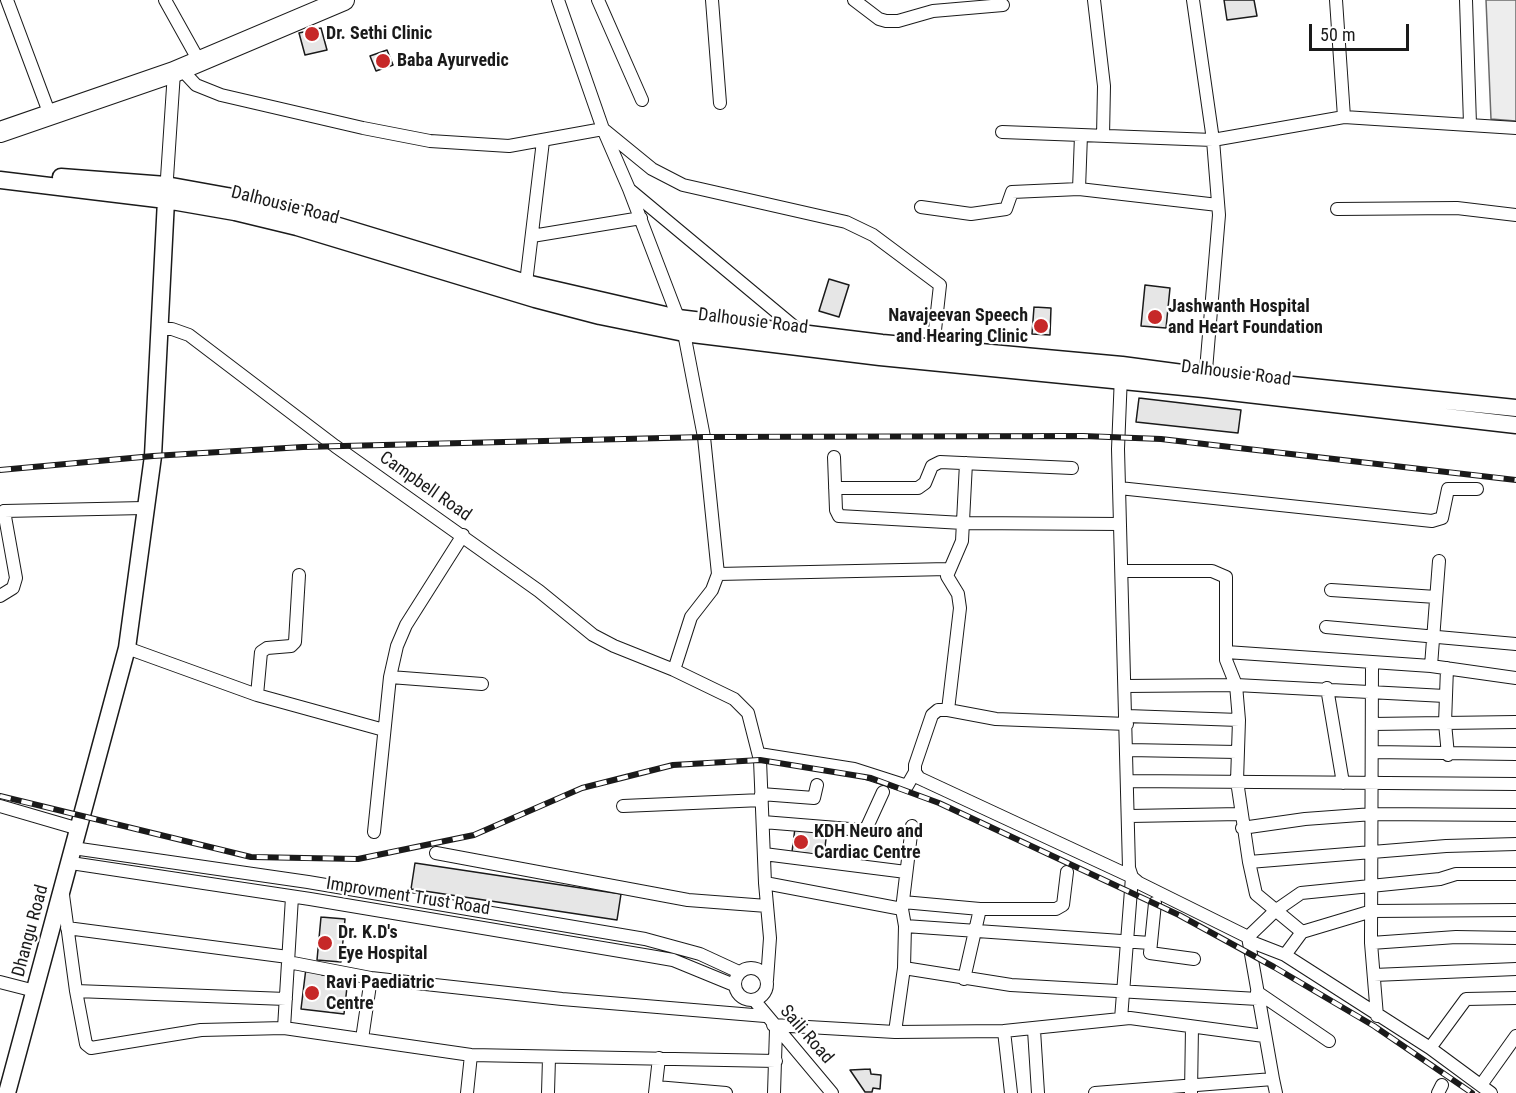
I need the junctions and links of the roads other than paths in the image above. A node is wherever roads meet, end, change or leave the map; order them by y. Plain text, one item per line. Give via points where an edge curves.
1 (7, 0) edge
2 (165, 0) edge
3 (344, 0) edge
4 (558, 0) edge
5 (598, 0) edge
6 (712, 0) edge
7 (854, 0) edge
8 (1094, 0) edge
9 (1194, 0) edge
10 (1336, 0) edge
11 (1466, 0) edge
12 (312, 6) edge
13 (1003, 6) dead end
14 (199, 61) junction
15 (177, 71) junction
16 (642, 100) dead end
17 (720, 103) dead end
18 (50, 115) junction
19 (1344, 117) junction
20 (1470, 124) junction
21 (1516, 128) edge
22 (603, 129) junction
23 (0, 132) edge
24 (1002, 132) dead end
25 (1081, 135) junction
26 (1103, 136) junction
27 (543, 141) junction
28 (1213, 141) junction
29 (0, 172) edge
30 (0, 180) edge
31 (629, 189) junction
32 (1079, 189) junction
33 (166, 193) junction
34 (1218, 205) junction
35 (921, 207) dead end
36 (1337, 209) dead end
37 (1516, 215) edge
38 (640, 218) junction
39 (532, 236) junction
40 (382, 245) junction
41 (526, 283) junction
42 (681, 325) junction
43 (159, 329) junction
44 (802, 333) junction
45 (933, 348) junction
46 (823, 350) junction
47 (1122, 373) junction
48 (1204, 383) junction
49 (1516, 408) edge
50 (1516, 425) edge
51 (834, 457) dead end
52 (966, 463) junction
53 (1072, 468) dead end
54 (835, 488) junction
55 (1119, 488) junction
56 (1477, 489) dead end
57 (144, 508) junction
58 (2, 511) edge
59 (963, 523) junction
60 (1120, 524) junction
61 (463, 535) junction
62 (1439, 561) dead end
63 (948, 569) junction
64 (1122, 571) junction
65 (718, 574) junction
66 (299, 575) dead end
67 (1331, 590) dead end
68 (0, 596) edge
69 (1436, 597) junction
70 (1326, 627) dead end
71 (1433, 635) junction
72 (1516, 644) edge
73 (128, 648) junction
74 (1226, 652) junction
75 (1372, 663) junction
76 (1431, 666) junction
77 (1447, 668) junction
78 (674, 670) junction
79 (390, 677) junction
80 (1516, 678) edge
81 (482, 684) dead end
82 (1236, 685) junction
83 (1126, 686) junction
84 (1327, 688) junction
85 (1373, 690) junction
86 (257, 695) junction
87 (1445, 696) junction
88 (948, 710) junction
89 (1127, 720) junction
90 (1239, 720) junction
91 (1516, 722) edge
92 (1445, 723) junction
93 (1372, 724) junction
94 (384, 730) junction
95 (1128, 750) junction
96 (1237, 752) junction
97 (1372, 752) junction
98 (759, 754) junction
99 (1516, 754) edge
100 (1448, 755) junction
101 (915, 772) junction
102 (1129, 781) junction
103 (1237, 781) junction
104 (1343, 783) junction
105 (1372, 783) junction
106 (1516, 784) edge
107 (817, 785) dead end
108 (884, 792) dead end
109 (762, 797) junction
110 (623, 806) dead end
111 (0, 807) edge
112 (1241, 814) junction
113 (1373, 814) junction
114 (1516, 815) edge
115 (1130, 816) junction
116 (763, 822) junction
117 (912, 826) dead end
118 (1242, 828) junction
119 (79, 829) junction
120 (374, 832) dead end
121 (1516, 844) edge
122 (436, 853) dead end
123 (1373, 853) junction
124 (764, 854) junction
125 (72, 856) junction
126 (1250, 862) junction
127 (906, 872) junction
128 (1066, 872) dead end
129 (1516, 874) edge
130 (1132, 877) junction
131 (308, 882) junction
132 (765, 883) junction
133 (1372, 886) junction
134 (62, 891) junction
135 (292, 897) junction
136 (310, 899) junction
137 (1155, 903) dead end
138 (902, 905) junction
139 (767, 906) junction
140 (980, 909) junction
141 (1516, 910) edge
142 (1275, 911) junction
143 (1372, 911) junction
144 (528, 920) junction
145 (905, 926) junction
146 (67, 928) junction
147 (975, 931) junction
148 (1302, 932) junction
149 (526, 935) junction
150 (1516, 938) edge
151 (1249, 939) junction
152 (1127, 940) junction
153 (1150, 943) junction
154 (1371, 943) junction
155 (1285, 955) junction
156 (1194, 959) dead end
157 (288, 960) junction
158 (904, 968) junction
159 (1516, 969) edge
160 (739, 972) junction
161 (1374, 975) junction
162 (371, 978) junction
163 (964, 979) junction
164 (767, 980) junction
165 (0, 982) edge
166 (734, 985) junction
167 (1123, 989) junction
168 (35, 991) junction
169 (76, 991) junction
170 (1257, 996) junction
171 (1516, 998) edge
172 (286, 999) junction
173 (754, 1000) junction
174 (1377, 1016) junction
175 (1121, 1019) junction
176 (771, 1024) junction
177 (1192, 1027) junction
178 (284, 1028) junction
179 (1034, 1030) junction
180 (1004, 1031) junction
181 (895, 1032) junction
182 (1264, 1036) junction
183 (1516, 1036) edge
184 (362, 1040) junction
185 (1329, 1041) dead end
186 (1431, 1048) junction
187 (471, 1055) junction
188 (549, 1058) junction
189 (659, 1058) junction
190 (776, 1061) junction
191 (1273, 1079) junction
192 (1481, 1085) junction
193 (656, 1090) edge
194 (1190, 1090) edge
195 (827, 1092) edge
196 (7, 1093) edge
197 (467, 1093) edge
198 (548, 1093) edge
199 (726, 1093) edge
200 (774, 1093) edge
201 (1011, 1093) edge
202 (1038, 1093) edge
203 (1095, 1093) edge
204 (1276, 1093) edge
205 (1491, 1093) edge

1 - 18 street
2 - 14 street
3 - 12 main road
4 - 22 street
5 - 16 street
6 - 17 street
7 - 13 street via 886,21 933,11
8 - 26 street via 1104,86
9 - 28 street
10 - 19 street
11 - 20 street
12 - 14 main road
14 - 15 main road
15 - 18 main road
15 - 27 street via 196,85 221,95 430,141 484,146
15 - 33 street
18 - 23 main road
19 - 20 street
19 - 28 street
20 - 21 street
22 - 27 street
22 - 31 street
22 - 45 street via 652,169 683,185 846,222 873,235 940,285
24 - 25 street
25 - 26 street
25 - 32 street
26 - 28 street
27 - 39 street
28 - 34 street
29 - 33 street, Dalhousie Road
30 - 33 street, Dalhousie Road
31 - 38 street
31 - 44 street
32 - 34 street
32 - 35 street via 1012,192 1006,209 971,214
33 - 40 street, Dalhousie Road
33 - 43 street, Dhangu Road
34 - 48 street
36 - 37 street via 1457,208
38 - 39 street
38 - 42 street
39 - 41 street
40 - 41 street, Dalhousie Road
40 - 42 street, Dalhousie Road via 535,299 600,316
41 - 42 street, Dalhousie Road
42 - 44 street, Dalhousie Road
42 - 46 street, Dalhousie Road
42 - 65 street via 704,437
43 - 57 street, Dhangu Road via 153,456
43 - 61 street, Campbell Road via 189,335 335,446
44 - 45 street, Dalhousie Road
44 - 46 street
45 - 47 street, Dalhousie Road
46 - 47 street, Dalhousie Road
47 - 48 street, Dalhousie Road
47 - 55 street
48 - 49 street, Dalhousie Road
48 - 50 street, Dalhousie Road
51 - 54 street
52 - 53 street
52 - 54 street via 935,463 925,483 913,489
52 - 59 street
54 - 59 street via 840,516
55 - 56 street via 1432,521 1442,518 1448,489
55 - 60 street
57 - 58 street
57 - 73 street, Dhangu Road
58 - 68 street via 16,579 13,588
59 - 60 street
59 - 63 street via 960,548
60 - 64 street
61 - 78 street, Campbell Road via 593,635
61 - 79 street via 406,625
62 - 69 street
63 - 65 street
63 - 88 street via 948,581 958,594 960,608
64 - 74 street via 1224,574
64 - 83 street
65 - 78 street via 712,590 690,617
66 - 86 street via 295,642 261,652
67 - 69 street
69 - 71 street
70 - 71 street
71 - 72 street
71 - 76 street
73 - 86 street
73 - 119 street, Dhangu Road
74 - 75 street
74 - 82 street
75 - 76 street
75 - 85 street
76 - 77 street
77 - 80 street
77 - 87 street
78 - 98 street, Campbell Road via 743,706
79 - 81 street
79 - 94 street
82 - 83 street
82 - 84 street
82 - 90 street
83 - 89 street
84 - 85 street
84 - 104 street
85 - 87 street
85 - 93 street
86 - 94 street
87 - 92 street
88 - 89 street via 996,719
88 - 101 street via 932,715
89 - 90 street
89 - 95 street
90 - 96 street
91 - 92 street
92 - 93 street
92 - 100 street
93 - 97 street
94 - 120 street
95 - 96 street
95 - 102 street
96 - 103 street
97 - 100 street
97 - 105 street
98 - 101 street via 854,769 907,786
98 - 109 street, Campbell Road
99 - 100 street
101 - 130 street via 920,778
102 - 103 street
102 - 115 street
103 - 104 street
103 - 112 street
104 - 105 street
105 - 106 street
105 - 113 street
107 - 109 street via 814,798
108 - 116 street via 862,830
109 - 110 street
109 - 116 street, Campbell Road
111 - 119 street
112 - 115 street
112 - 118 street
113 - 114 street
113 - 118 street
113 - 123 street
115 - 130 street
116 - 124 street, Campbell Road
117 - 127 street
118 - 126 street
119 - 125 street, Dhangu Road
121 - 123 street
122 - 139 street via 688,900
123 - 126 street
123 - 133 street
124 - 127 street
124 - 132 street, Campbell Road
125 - 131 street
125 - 134 street, Dhangu Road
125 - 135 street, Improvment Trust Road
126 - 142 street via 1256,894
127 - 138 street
128 - 140 street via 1060,908
129 - 133 street via 1456,874
130 - 151 street
130 - 152 street
131 - 136 street
131 - 144 street
132 - 138 street
132 - 139 street, Campbell Road
133 - 142 street via 1301,893
133 - 143 street
134 - 146 street
134 - 168 street, Dhangu Road
135 - 136 street, Improvment Trust Road
135 - 157 street
136 - 149 street, Improvment Trust Road
137 - 153 street
138 - 140 street
138 - 145 street
139 - 164 street, Campbell Road
140 - 147 street
141 - 143 street
142 - 148 street
142 - 151 street
143 - 148 street
143 - 154 street
144 - 149 street
144 - 160 street via 655,941 700,954
145 - 147 street
145 - 158 street
146 - 157 street
146 - 169 street
147 - 152 street
147 - 163 street
148 - 155 street
149 - 166 street, Improvment Trust Road via 673,960
150 - 154 street via 1456,937
151 - 155 street
151 - 170 street
152 - 153 street
152 - 167 street
153 - 156 street via 1150,953
154 - 161 street
155 - 174 street
157 - 162 street
157 - 172 street
158 - 163 street
158 - 181 street
159 - 161 street
160 - 164 street via 759,969
160 - 166 street
161 - 174 street
162 - 176 street
162 - 184 street
163 - 167 street via 1011,985
164 - 173 street via 765,993
165 - 168 street
166 - 173 street via 736,992
167 - 170 street
167 - 175 street
168 - 196 street, Dhangu Road
169 - 172 street
169 - 178 street via 86,1044 91,1048 201,1030
170 - 182 street
170 - 185 street
171 - 186 street via 1466,999
172 - 178 street
173 - 176 street, Saili Road
174 - 186 street
175 - 177 street
175 - 179 street
176 - 181 street
176 - 190 street
176 - 195 street, Saili Road
177 - 182 street
177 - 194 street
178 - 184 street
179 - 180 street
179 - 202 street
180 - 181 street
180 - 201 street
182 - 191 street
183 - 192 street
184 - 187 street
186 - 192 street
187 - 188 street
187 - 197 street
188 - 189 street
188 - 198 street
189 - 190 street
189 - 193 street
190 - 200 street
191 - 194 street
191 - 204 street
192 - 205 street
193 - 199 street
194 - 203 street

